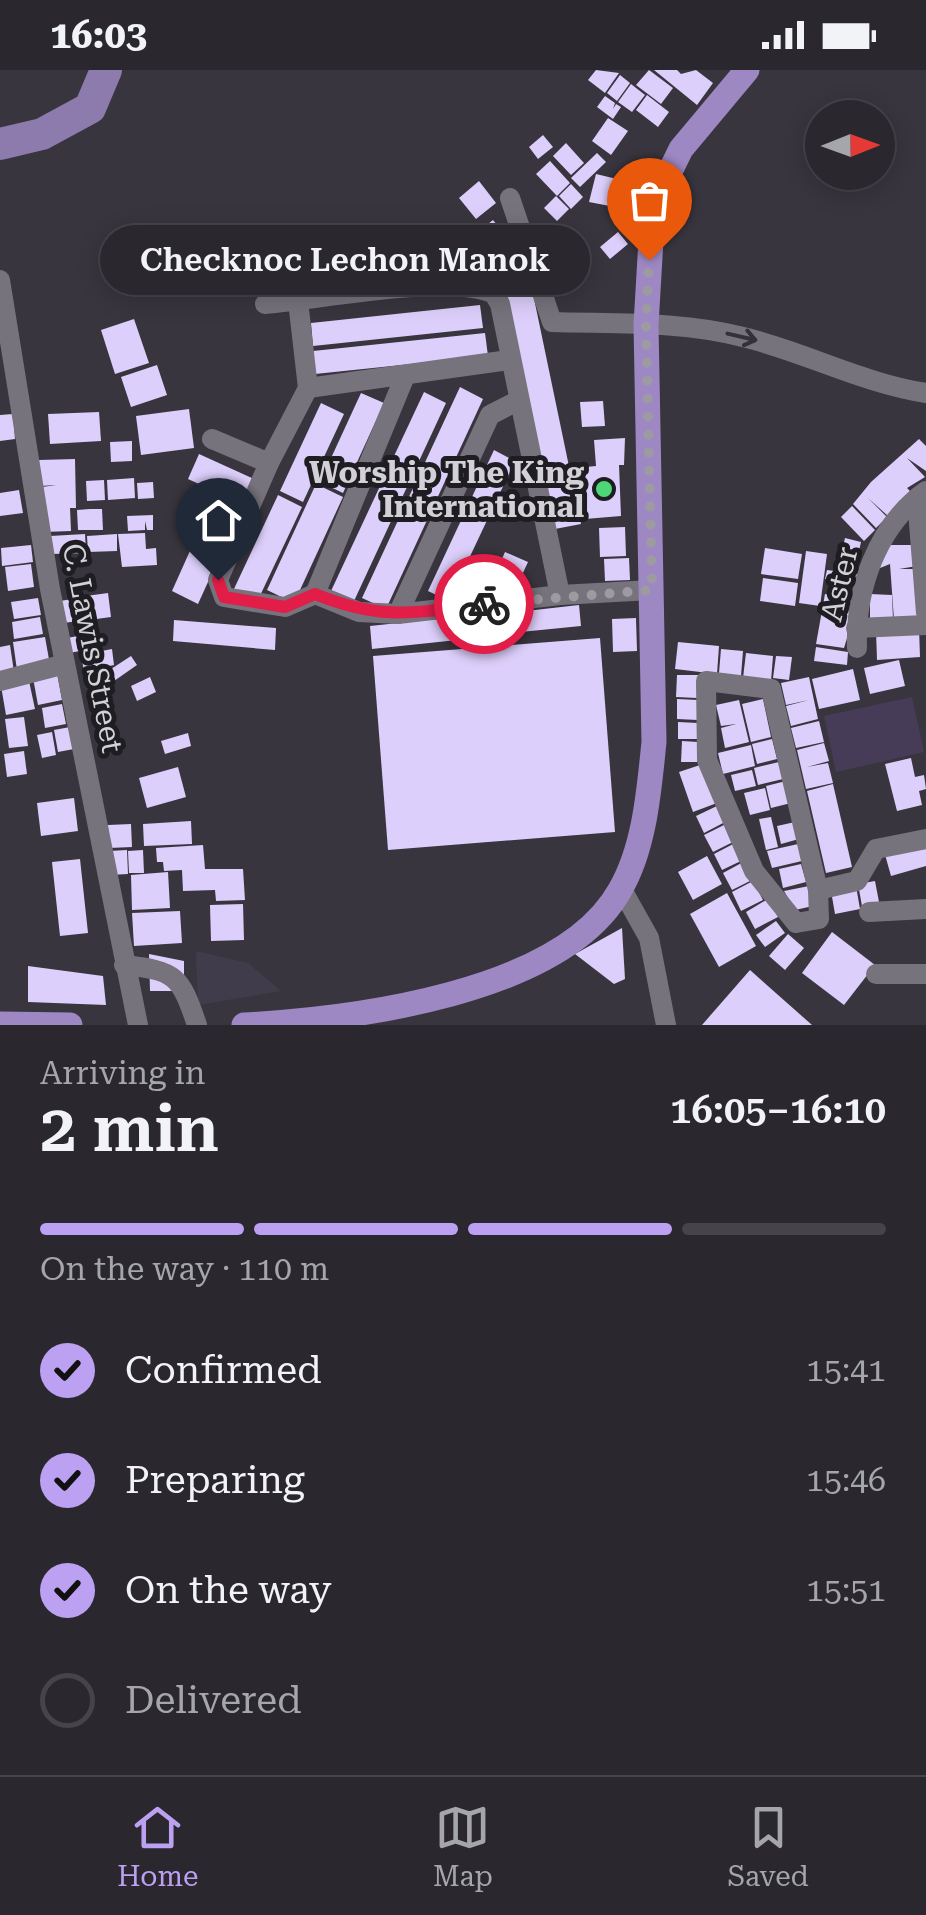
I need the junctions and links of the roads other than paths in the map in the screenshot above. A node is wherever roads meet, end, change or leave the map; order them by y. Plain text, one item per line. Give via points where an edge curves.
1 (747, 70) edge
2 (510, 198) dead end
3 (0, 280) edge
4 (298, 301) junction
5 (265, 304) dead end
6 (646, 325) junction
7 (509, 360) junction
8 (405, 376) junction
9 (308, 388) junction
10 (926, 394) edge
11 (10, 396) edge
12 (519, 400) junction
13 (212, 439) dead end
14 (268, 464) junction
15 (922, 495) edge
16 (924, 559) edge
17 (652, 590) junction
18 (315, 594) junction
19 (560, 595) junction
20 (926, 613) edge
21 (398, 614) junction
22 (926, 625) edge
23 (64, 664) junction
24 (0, 681) edge
25 (926, 839) edge
26 (622, 888) junction
27 (818, 890) junction
28 (926, 909) edge
29 (870, 912) dead end
30 (124, 965) junction
31 (876, 974) dead end
32 (926, 974) edge
33 (309, 1023) edge
34 (0, 1024) edge
35 (272, 1024) edge
36 (70, 1025) edge
37 (138, 1025) edge
38 (197, 1025) edge
39 (244, 1025) edge
40 (666, 1025) edge

1 - 6 main road via 681,149 661,190 650,239
2 - 6 street via 552,322
3 - 11 street, C. Lawis Street
4 - 5 street
4 - 7 street via 428,288 487,290 500,304
4 - 9 street
6 -> 10 street via 739,336
6 - 17 main road
7 - 8 street
7 - 12 street
8 - 9 street
8 - 18 street
9 - 14 street
11 - 23 street, C. Lawis Street
12 - 19 street
12 - 21 street via 490,415
13 - 14 street
14 - 18 street via 218,586 230,600 285,607
15 - 16 street
15 - 22 street, Aster via 875,546 856,638
16 - 20 street
17 - 19 street
17 - 26 main road via 654,742 647,810
18 - 21 street via 359,612
19 - 21 street
23 - 24 street
23 - 30 street, C. Lawis Street
25 - 27 street via 876,849 857,881
26 - 33 main road via 580,933 518,972
26 - 40 street via 649,938
27 - 27 street via 771,689 706,681 707,760 754,871 796,923 820,919
28 - 29 street
30 - 37 street, C. Lawis Street
30 - 38 street via 165,970 180,981
31 - 32 street
33 - 35 main road
34 - 36 main road
35 - 39 main road

